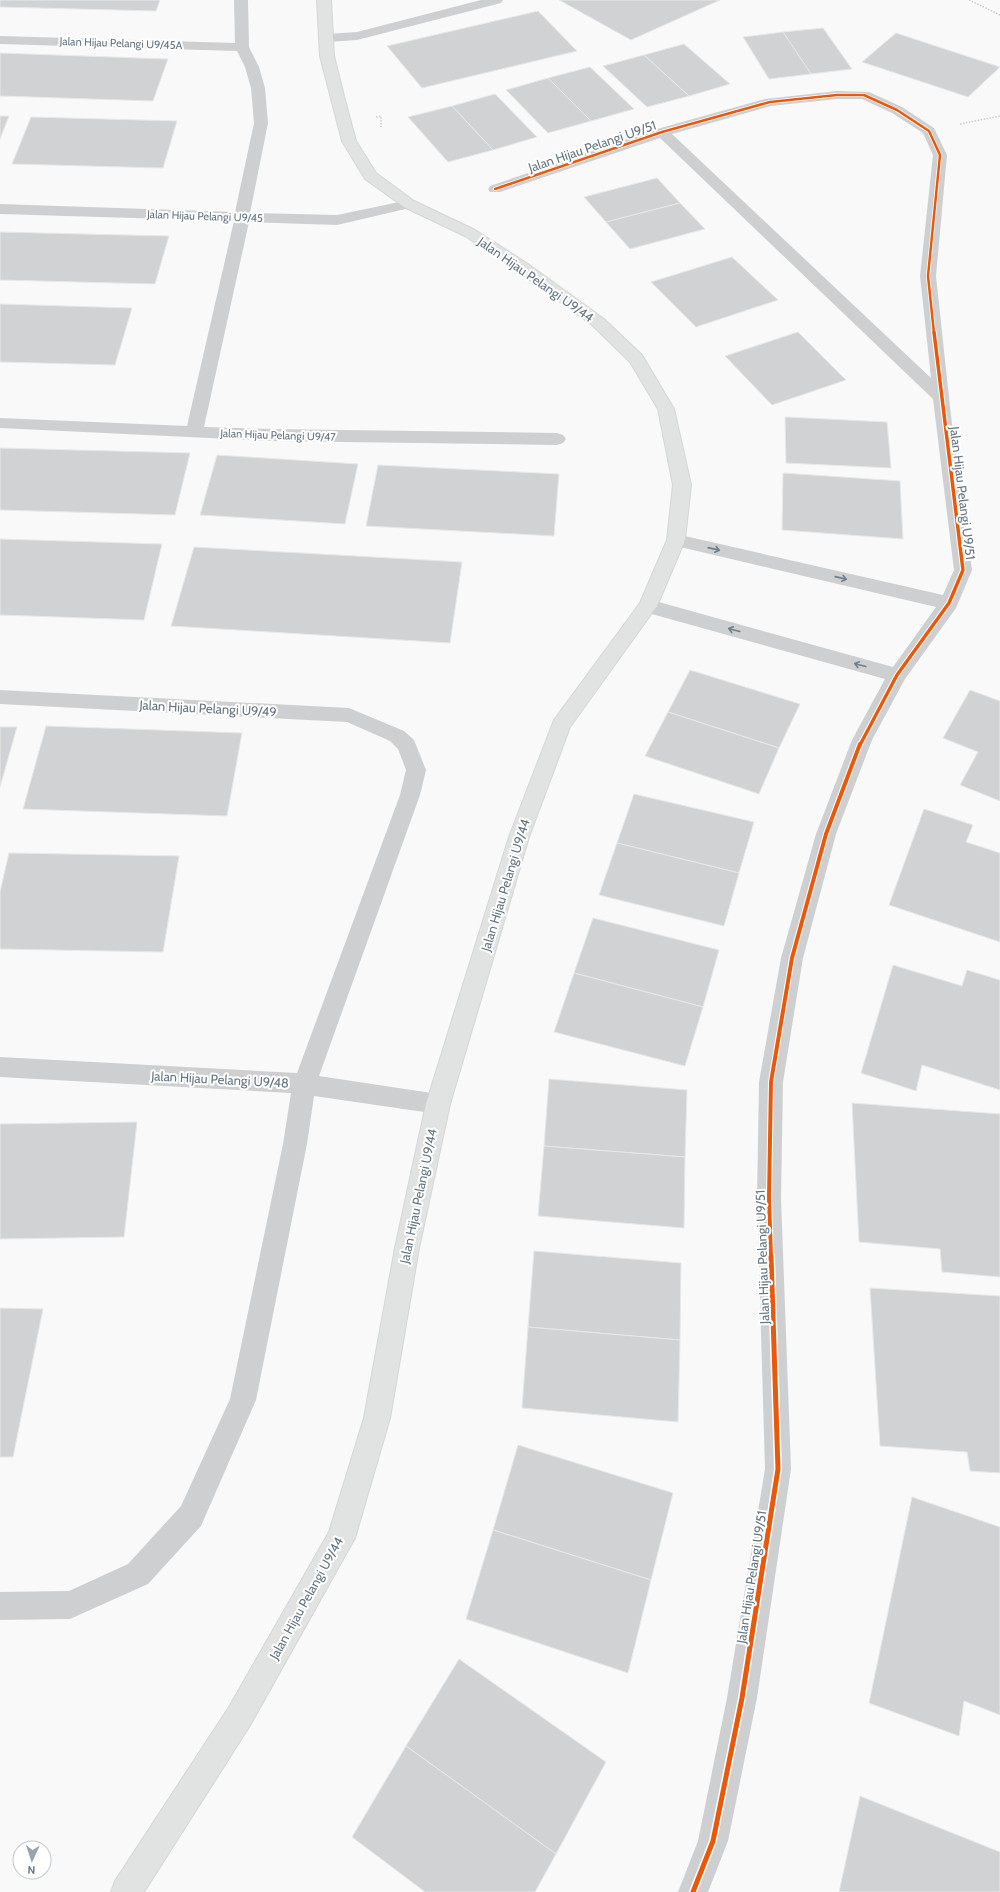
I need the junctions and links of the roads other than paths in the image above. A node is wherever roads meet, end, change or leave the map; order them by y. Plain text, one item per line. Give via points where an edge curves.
1 (241, 0) edge
2 (324, 0) edge
3 (496, 0) edge
4 (470, 3) edge
5 (327, 38) junction
6 (0, 40) edge
7 (242, 47) junction
8 (662, 132) junction
9 (495, 189) dead end
10 (409, 204) junction
11 (0, 209) edge
12 (242, 217) junction
13 (941, 397) junction
14 (0, 423) edge
15 (194, 431) junction
16 (557, 439) dead end
17 (676, 540) junction
18 (949, 602) junction
19 (648, 606) junction
20 (897, 675) junction
21 (0, 697) edge
22 (0, 1067) edge
23 (304, 1084) junction
24 (438, 1104) junction
25 (0, 1606) edge
26 (126, 1892) edge
27 (692, 1892) edge

1 - 7 street
2 - 5 street, Jalan Hijau Pelangi U9/44
3 - 4 street
4 - 5 street via 357,36
5 - 10 street, Jalan Hijau Pelangi U9/44 via 327,56 349,141 370,176
6 - 7 street, Jalan Hijau Pelangi U9/45A
7 - 12 street via 252,67 258,88 261,123
8 - 9 street, Jalan Hijau Pelangi U9/51
8 - 13 street
8 - 13 street, Jalan Hijau Pelangi U9/51 via 770,102 838,95 864,96 897,110 929,130 940,155 928,276
10 - 12 street, Jalan Hijau Pelangi U9/45 via 337,220
10 - 17 street, Jalan Hijau Pelangi U9/44 via 470,233 522,267 598,322 636,359 666,409 682,485
11 - 12 street, Jalan Hijau Pelangi U9/45
12 - 15 street
13 - 18 street, Jalan Hijau Pelangi U9/51 via 963,570
14 - 15 street, Jalan Hijau Pelangi U9/47
15 - 16 street, Jalan Hijau Pelangi U9/47 via 338,437
17 -> 18 street
17 - 19 street, Jalan Hijau Pelangi U9/44
18 - 20 street, Jalan Hijau Pelangi U9/51
20 -> 19 street
19 - 24 street, Jalan Hijau Pelangi U9/44 via 561,725 519,837
20 - 27 street, Jalan Hijau Pelangi U9/51 via 862,740 826,834 792,958 771,1082 769,1198 778,1469 739,1713 713,1841
21 - 23 street, Jalan Hijau Pelangi U9/49 via 350,715 397,736 407,745 416,770 410,795
22 - 23 street, Jalan Hijau Pelangi U9/48
23 - 24 street, Jalan Hijau Pelangi U9/48
23 - 25 street via 295,1144 243,1400 191,1516 138,1574 70,1604
24 - 26 street, Jalan Hijau Pelangi U9/44 via 407,1248 377,1418 341,1538 240,1716

